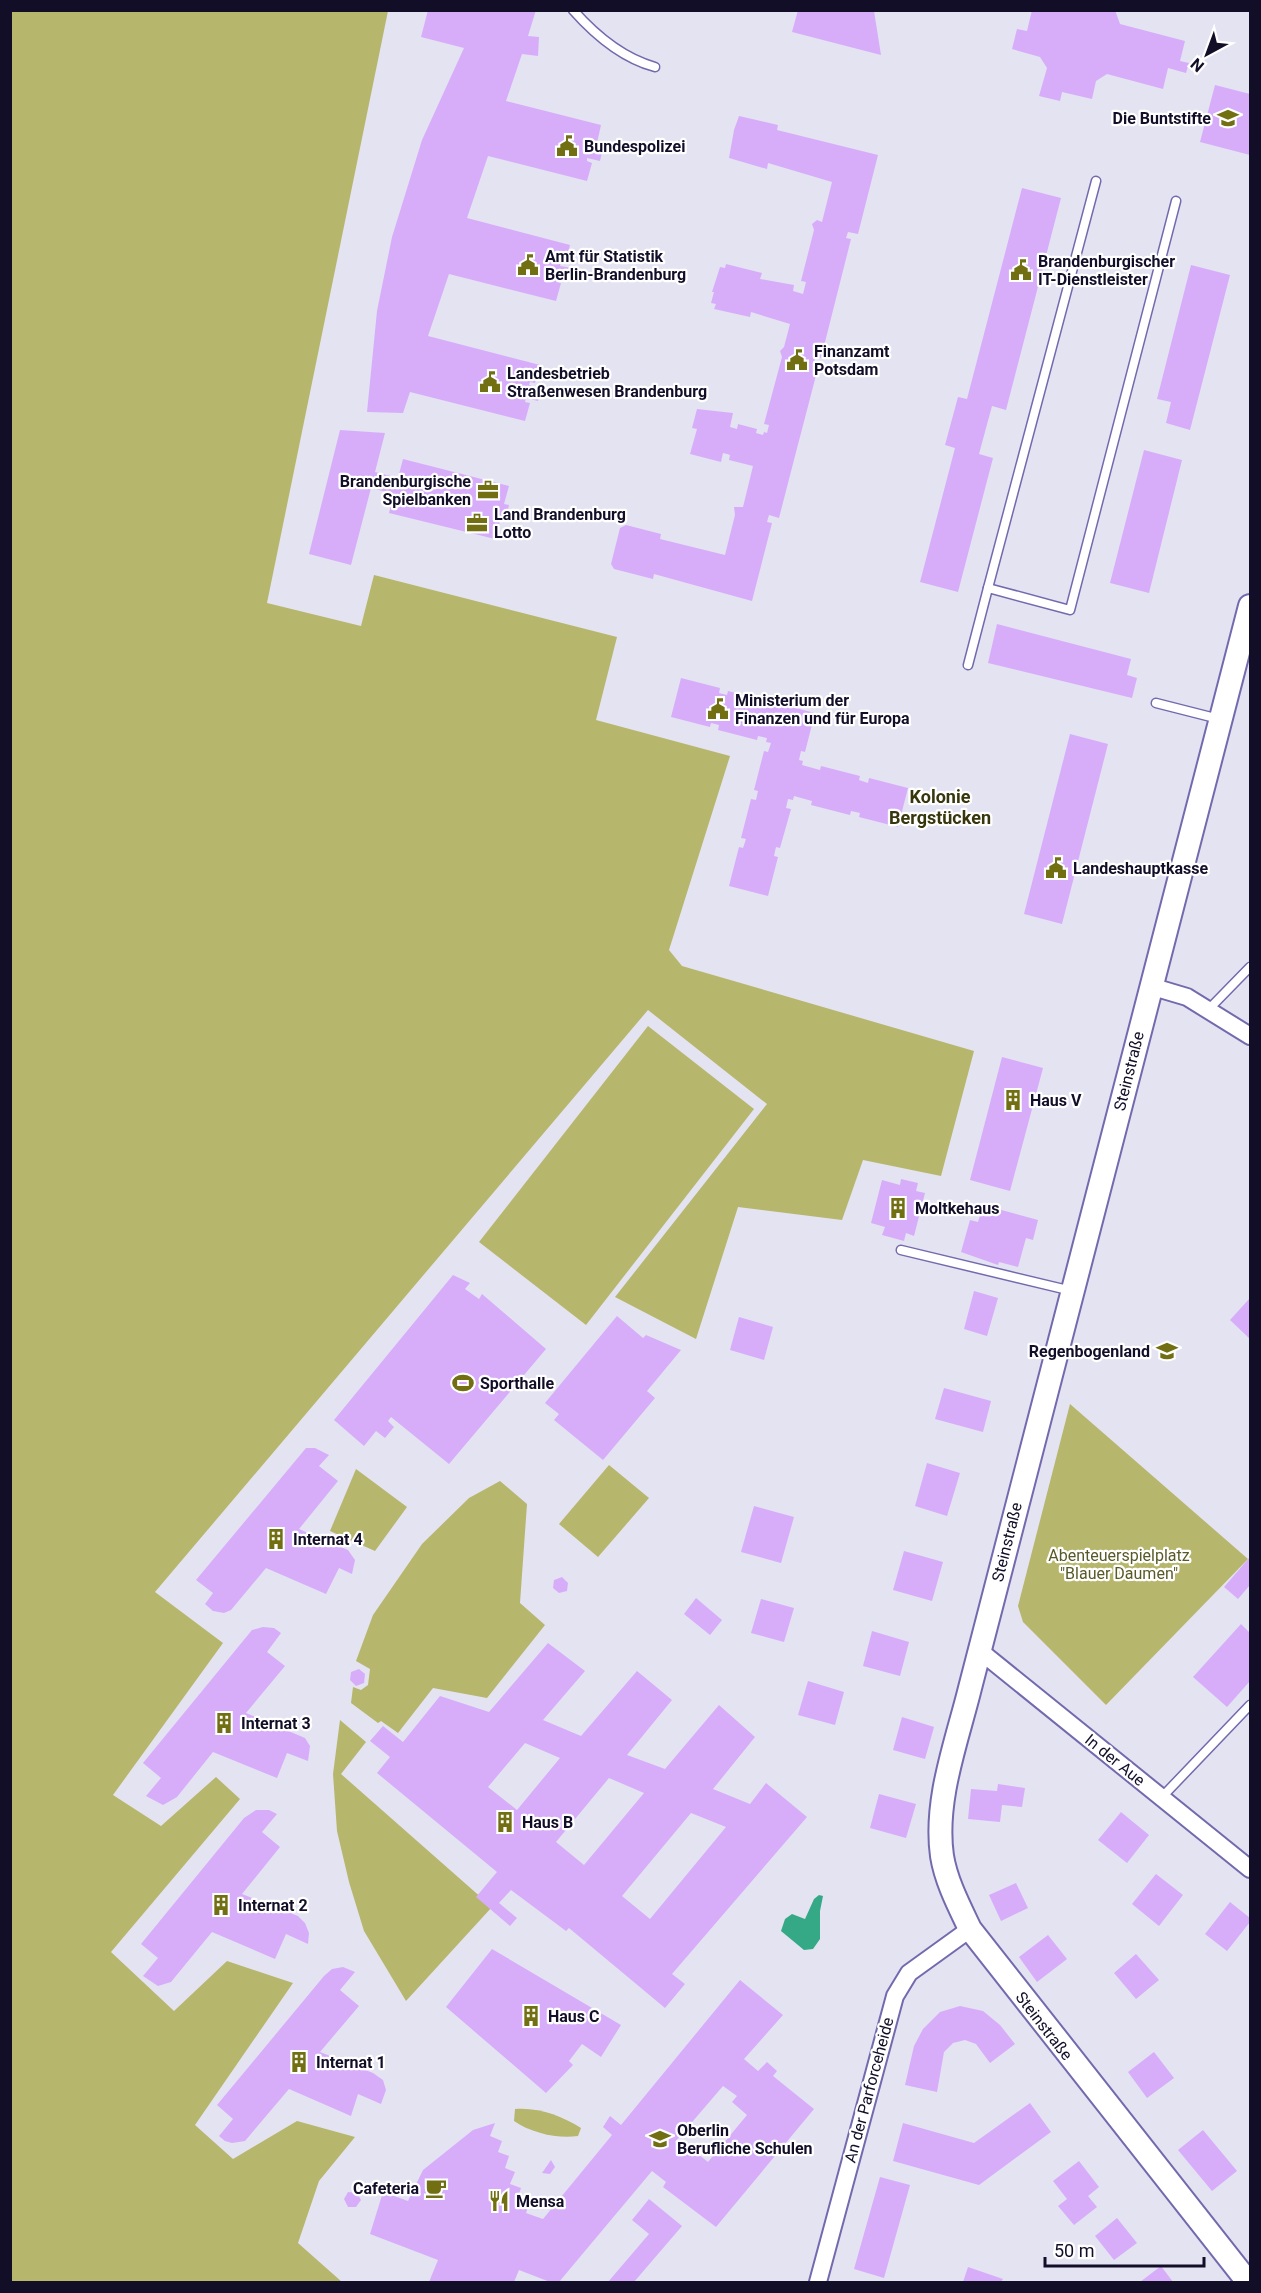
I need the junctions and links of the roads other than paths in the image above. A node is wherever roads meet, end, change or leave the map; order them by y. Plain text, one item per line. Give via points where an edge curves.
1 (573, 10) edge
2 (655, 67) dead end
3 (1096, 181) dead end
4 (1176, 201) dead end
5 (988, 588) junction
6 (1251, 606) edge
7 (968, 665) dead end
8 (1156, 703) dead end
9 (1222, 720) junction
10 (1251, 967) edge
11 (1150, 986) junction
12 (1208, 1010) junction
13 (1251, 1036) edge
14 (901, 1250) dead end
15 (1072, 1291) junction
16 (980, 1652) junction
17 (1251, 1705) edge
18 (1162, 1797) junction
19 (1251, 1869) edge
20 (970, 1929) junction
21 (818, 2283) edge
22 (1248, 2283) edge

1 - 2 lane via 590,29 633,61
3 - 5 lane
4 - 5 lane via 1070,610
5 - 7 lane
6 - 9 street, Steinstraße
8 - 9 lane
9 - 11 street, Steinstraße
10 - 12 lane
11 - 12 street via 1186,997
11 - 15 street, Steinstraße
12 - 13 street
14 - 15 lane
15 - 16 street, Steinstraße
16 - 18 street, In der Aue
16 - 20 street, Steinstraße via 949,1770 942,1824 942,1855 948,1878
17 - 18 lane
18 - 19 street, In der Aue
20 - 21 street, An der Parforceheide via 909,1973 895,1996
20 - 22 street, Steinstraße

